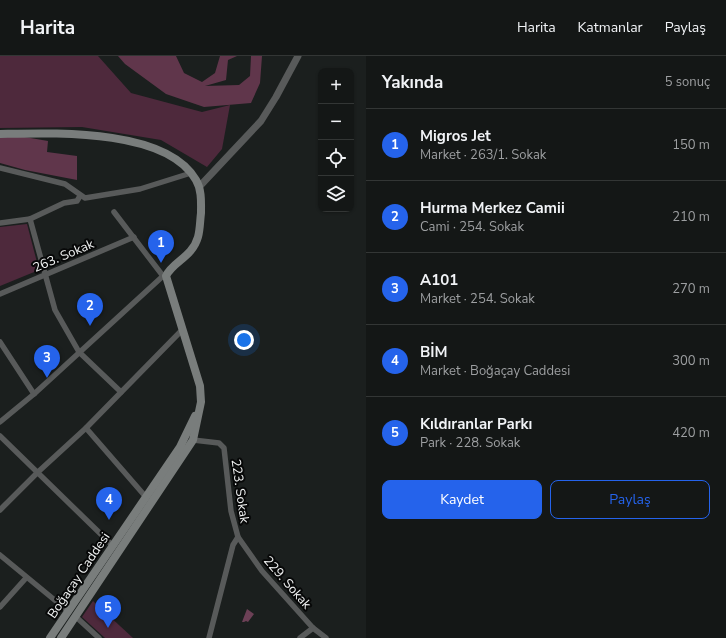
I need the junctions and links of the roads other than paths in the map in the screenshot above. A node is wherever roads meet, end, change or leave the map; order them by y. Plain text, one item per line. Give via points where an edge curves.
1 (298, 56) edge
2 (0, 134) edge
3 (0, 168) edge
4 (191, 173) junction
5 (199, 187) junction
6 (80, 196) junction
7 (114, 212) dead end
8 (30, 219) junction
9 (0, 223) edge
10 (134, 238) junction
11 (44, 275) junction
12 (164, 276) junction
13 (0, 294) edge
14 (183, 329) junction
15 (0, 342) edge
16 (79, 352) junction
17 (121, 392) junction
18 (34, 394) junction
19 (201, 402) junction
20 (0, 422) edge
21 (86, 428) junction
22 (0, 436) edge
23 (193, 440) junction
24 (38, 472) junction
25 (145, 496) junction
26 (0, 510) edge
27 (238, 537) junction
28 (112, 545) junction
29 (0, 555) edge
30 (26, 578) junction
31 (0, 607) edge
32 (72, 614) junction
33 (313, 628) junction
34 (50, 638) edge
35 (60, 638) edge
36 (99, 638) edge
37 (209, 638) edge
38 (300, 638) edge
39 (326, 638) edge

1 - 5 street via 261,121
2 - 4 main road via 83,134 122,140 171,155
3 - 6 street via 65,184
4 - 5 main road
4 - 6 street via 140,189 85,198
5 - 12 main road via 200,217 194,248
6 - 8 street via 77,201 64,203
7 - 10 street
8 - 9 street
8 - 11 street
10 - 11 street, 263. Sokak
10 - 12 street
11 - 13 street, 263. Sokak
11 - 16 street via 54,310
12 - 14 main road, Boğaçay Caddesi
12 - 16 street
14 - 17 street
14 - 19 main road, Boğaçay Caddesi via 197,374
15 - 18 street
16 - 17 street
16 - 18 street
17 - 21 street
18 - 20 street
19 - 23 main road, Boğaçay Caddesi
19 - 25 main road, Boğaçay Caddesi via 180,447
21 - 24 street
21 - 25 street
22 - 24 street
23 - 27 street, 223. Sokak via 219,443 224,448 229,499
23 - 32 main road, Boğaçay Caddesi
24 - 26 street
24 - 28 street
25 - 28 main road, Boğaçay Caddesi
27 - 33 street, 229. Sokak via 262,571
27 - 37 street, 223. Sokak via 233,545
28 - 32 main road, Boğaçay Caddesi
29 - 30 street
30 - 31 street
30 - 32 street
32 - 34 main road, Boğaçay Caddesi
32 - 35 main road, Boğaçay Caddesi
32 - 36 street
33 - 38 street
33 - 39 street, 229. Sokak

